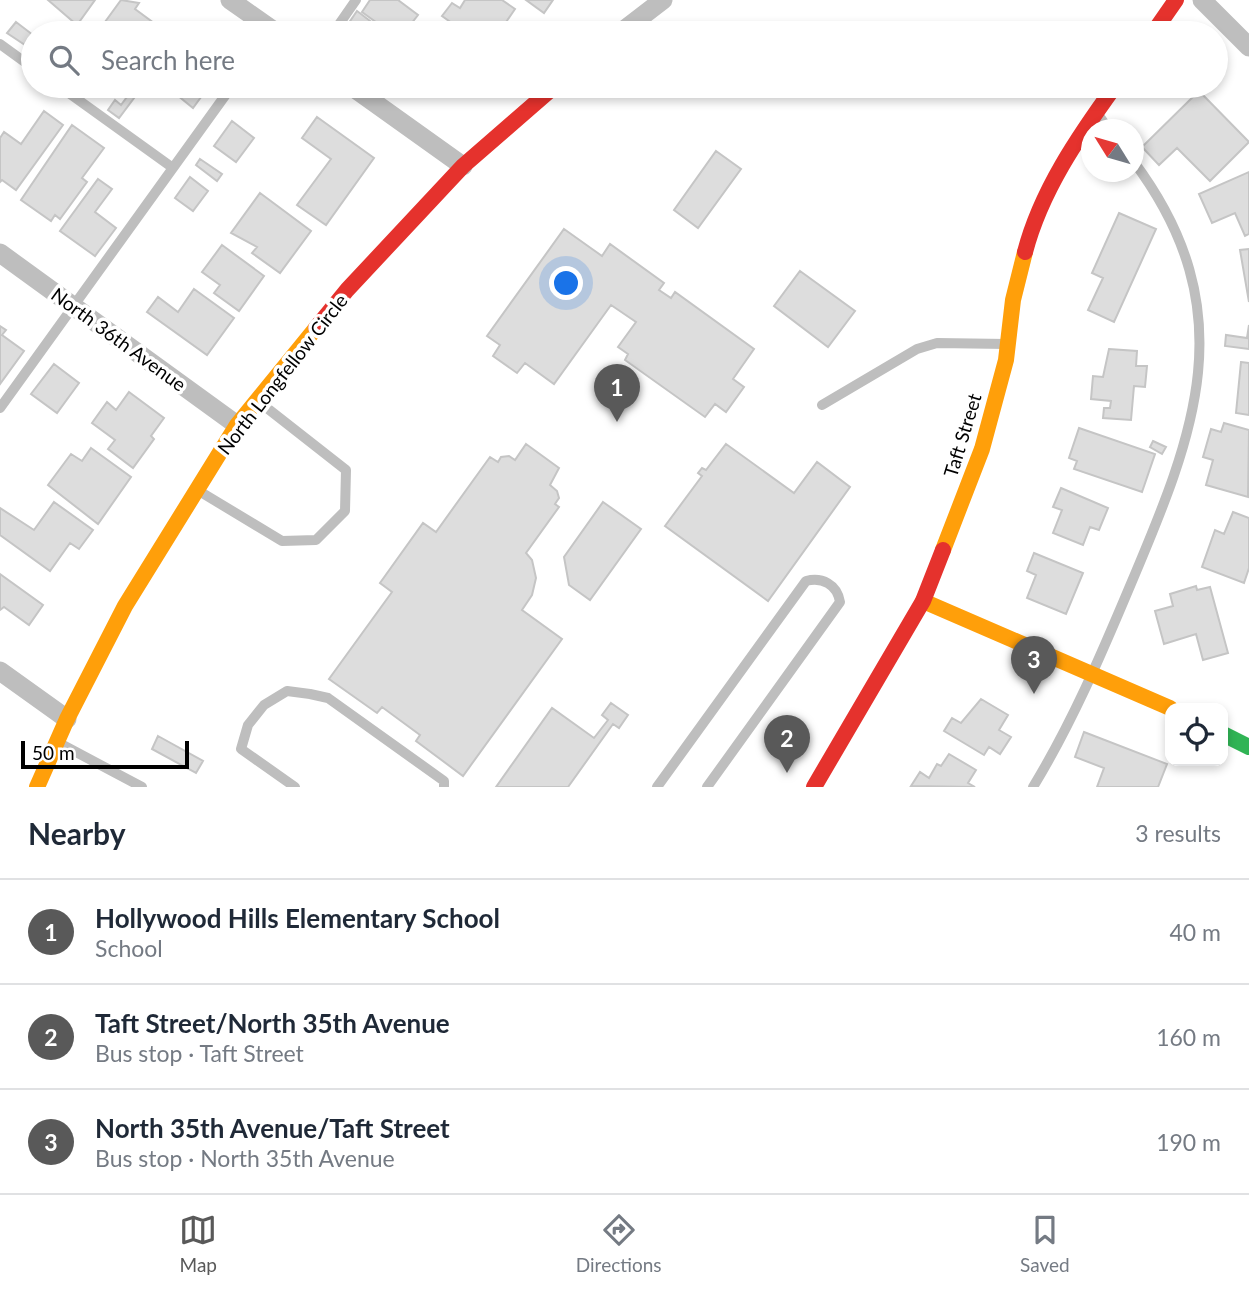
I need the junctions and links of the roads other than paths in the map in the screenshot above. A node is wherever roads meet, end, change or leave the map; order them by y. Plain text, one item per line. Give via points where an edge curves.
1 (230, 0) edge
2 (356, 0) edge
3 (663, 0) edge
4 (1176, 0) edge
5 (1202, 0) edge
6 (258, 21) edge
7 (341, 21) edge
8 (636, 21) edge
9 (1161, 21) edge
10 (1223, 21) edge
11 (1228, 26) edge
12 (0, 44) edge
13 (1249, 47) edge
14 (21, 59) edge
15 (75, 98) edge
16 (223, 98) edge
17 (368, 98) edge
18 (541, 98) edge
19 (1106, 98) edge
20 (1096, 112) junction
21 (1101, 119) edge
22 (463, 166) junction
23 (173, 168) junction
24 (1144, 181) edge
25 (0, 253) edge
26 (73, 306) junction
27 (1008, 344) junction
28 (257, 400) junction
29 (822, 405) dead end
30 (0, 408) edge
31 (237, 425) junction
32 (195, 488) junction
33 (923, 601) junction
34 (0, 671) edge
35 (1093, 674) junction
36 (1165, 706) edge
37 (67, 719) junction
38 (1228, 736) edge
39 (57, 741) junction
40 (1249, 747) edge
41 (37, 787) edge
42 (142, 787) edge
43 (295, 787) edge
44 (444, 787) edge
45 (657, 787) edge
46 (707, 787) edge
47 (814, 787) edge
48 (1033, 787) edge

1 - 6 street
2 - 7 lane
3 - 8 street
4 - 9 street
5 - 10 street
11 - 13 street
12 - 14 lane
15 - 23 lane
16 - 23 lane
17 - 22 street
18 - 22 street, North Longfellow Circle
19 - 20 street, Taft Street
20 - 21 lane
20 - 27 street, Taft Street via 1034,217 1013,300
22 - 28 street, North Longfellow Circle via 347,290
23 - 26 lane
24 - 35 lane via 1186,253 1199,310 1200,375 1191,428 1172,489
25 - 26 street, North 36th Avenue
26 - 30 lane
26 - 31 street, North 36th Avenue
27 - 29 lane via 937,344 918,349
27 - 33 street, Taft Street via 982,449
28 - 31 street, North Longfellow Circle
28 - 32 lane via 346,470 345,512 316,540 282,541
31 - 32 street, North Longfellow Circle
32 - 37 street, North Longfellow Circle via 125,606
33 - 35 street
33 - 47 street, Taft Street
34 - 37 street
35 - 36 street
35 - 48 lane
37 - 39 street, North Longfellow Circle
38 - 40 street
39 - 41 street, North Longfellow Circle
39 - 42 lane
43 - 44 lane via 241,749 248,724 264,705 287,691 328,698 443,781
45 - 46 lane via 806,581 829,583 840,602

